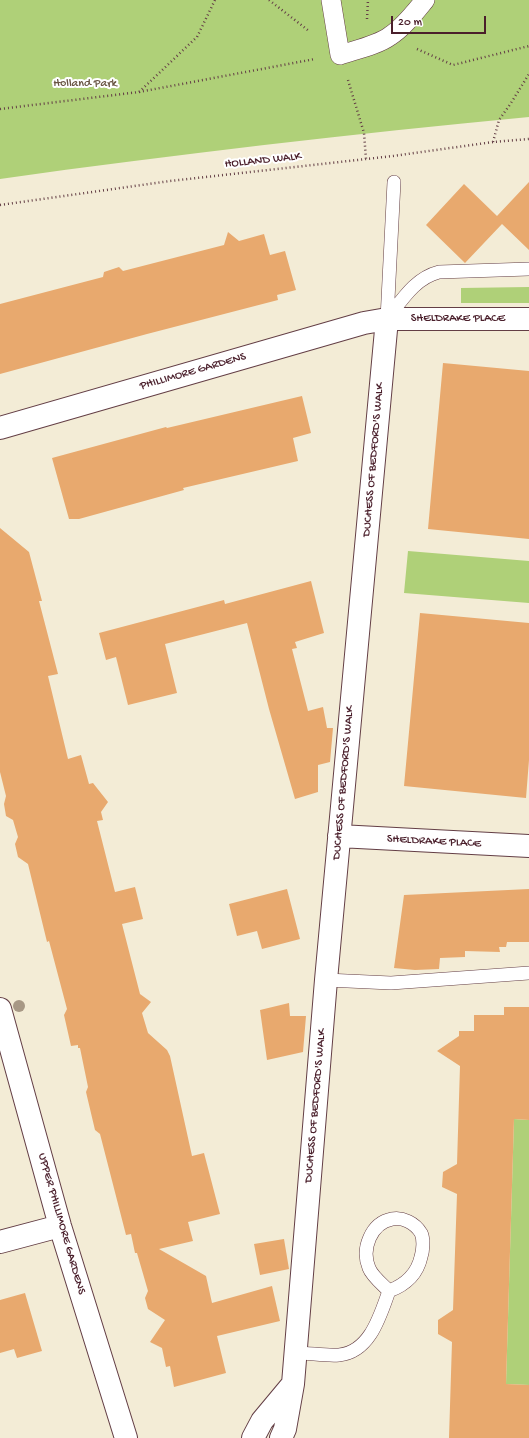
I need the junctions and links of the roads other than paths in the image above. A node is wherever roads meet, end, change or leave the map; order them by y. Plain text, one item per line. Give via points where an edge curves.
1 (331, 0) edge
2 (426, 0) edge
3 (394, 182) dead end
4 (529, 269) edge
5 (388, 318) junction
6 (529, 319) edge
7 (0, 428) edge
8 (339, 836) junction
9 (529, 846) edge
10 (529, 973) edge
11 (326, 980) junction
12 (0, 1009) edge
13 (60, 1226) junction
14 (0, 1242) edge
15 (388, 1291) junction
16 (296, 1353) junction
17 (293, 1384) junction
18 (126, 1438) edge
19 (254, 1438) edge
20 (281, 1438) edge

1 - 2 street via 340,55 390,36
3 - 5 lane, DUCHESS OF BEDFORD'S WALK
4 - 5 lane via 432,274 407,294
5 - 6 street, SHELDRAKE PLACE
5 - 7 street, PHILLIMORE GARDENS
5 - 8 street, DUCHESS OF BEDFORD'S WALK
8 - 9 street, SHELDRAKE PLACE
8 - 11 street, DUCHESS OF BEDFORD'S WALK
10 - 11 lane via 391,983
11 - 16 street, DUCHESS OF BEDFORD'S WALK
12 - 13 street, UPPER PHILLIMORE GARDENS
13 - 14 street
13 - 18 street, UPPER PHILLIMORE GARDENS
15 - 15 lane via 369,1269 366,1257 367,1244 373,1231 383,1222 404,1219 413,1224 421,1234 421,1258 410,1278 400,1287
15 - 16 lane via 379,1318 368,1338 355,1351 340,1355
16 - 17 street, DUCHESS OF BEDFORD'S WALK
17 - 19 street via 262,1421
17 - 20 street, DUCHESS OF BEDFORD'S WALK

